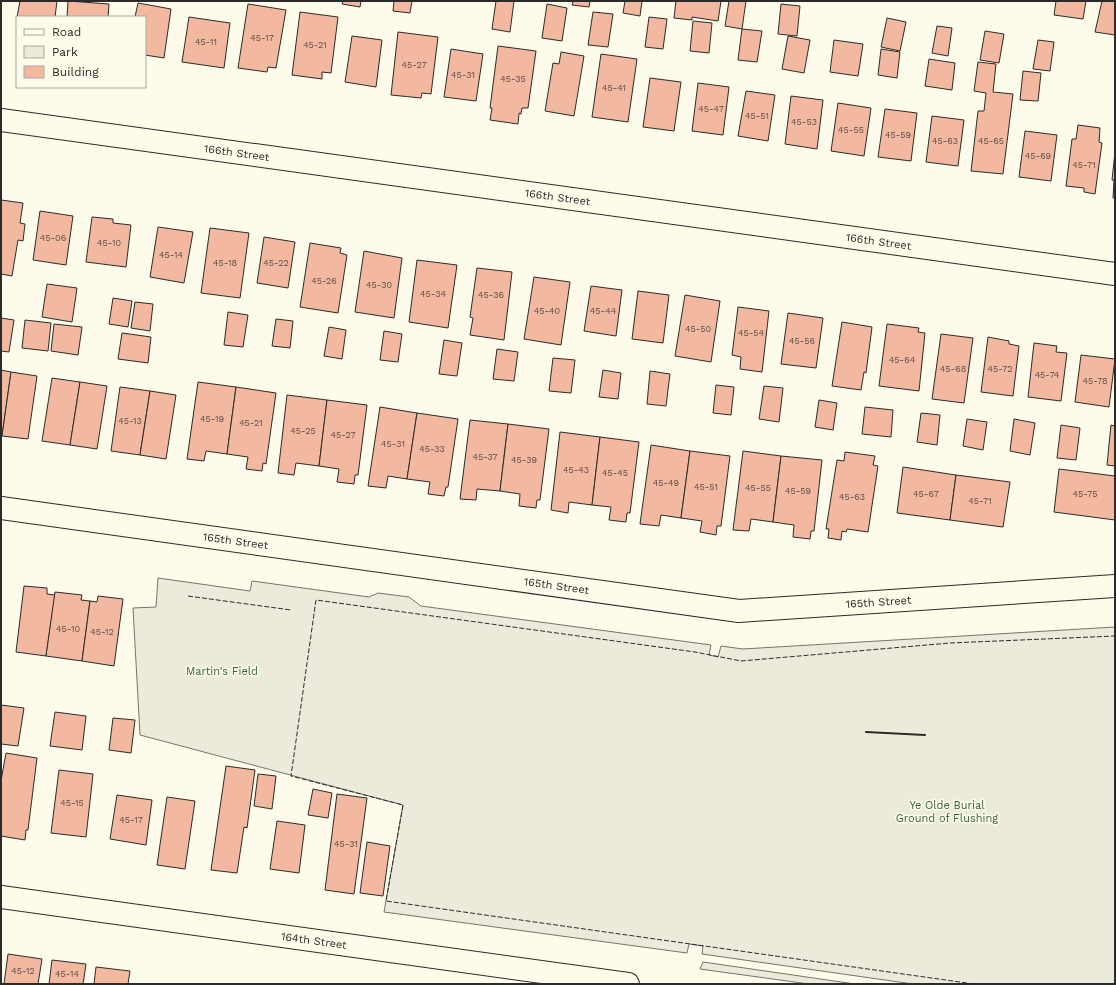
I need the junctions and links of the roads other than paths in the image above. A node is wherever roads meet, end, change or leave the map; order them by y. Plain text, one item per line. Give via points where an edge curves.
1 (1, 120) edge
2 (1115, 274) edge
3 (1, 508) edge
4 (1115, 586) edge
5 (1, 897) edge
6 (628, 984) edge

1 - 2 street, 166th Street
3 - 4 street, 165th Street via 739,611
5 - 6 street, 164th Street

